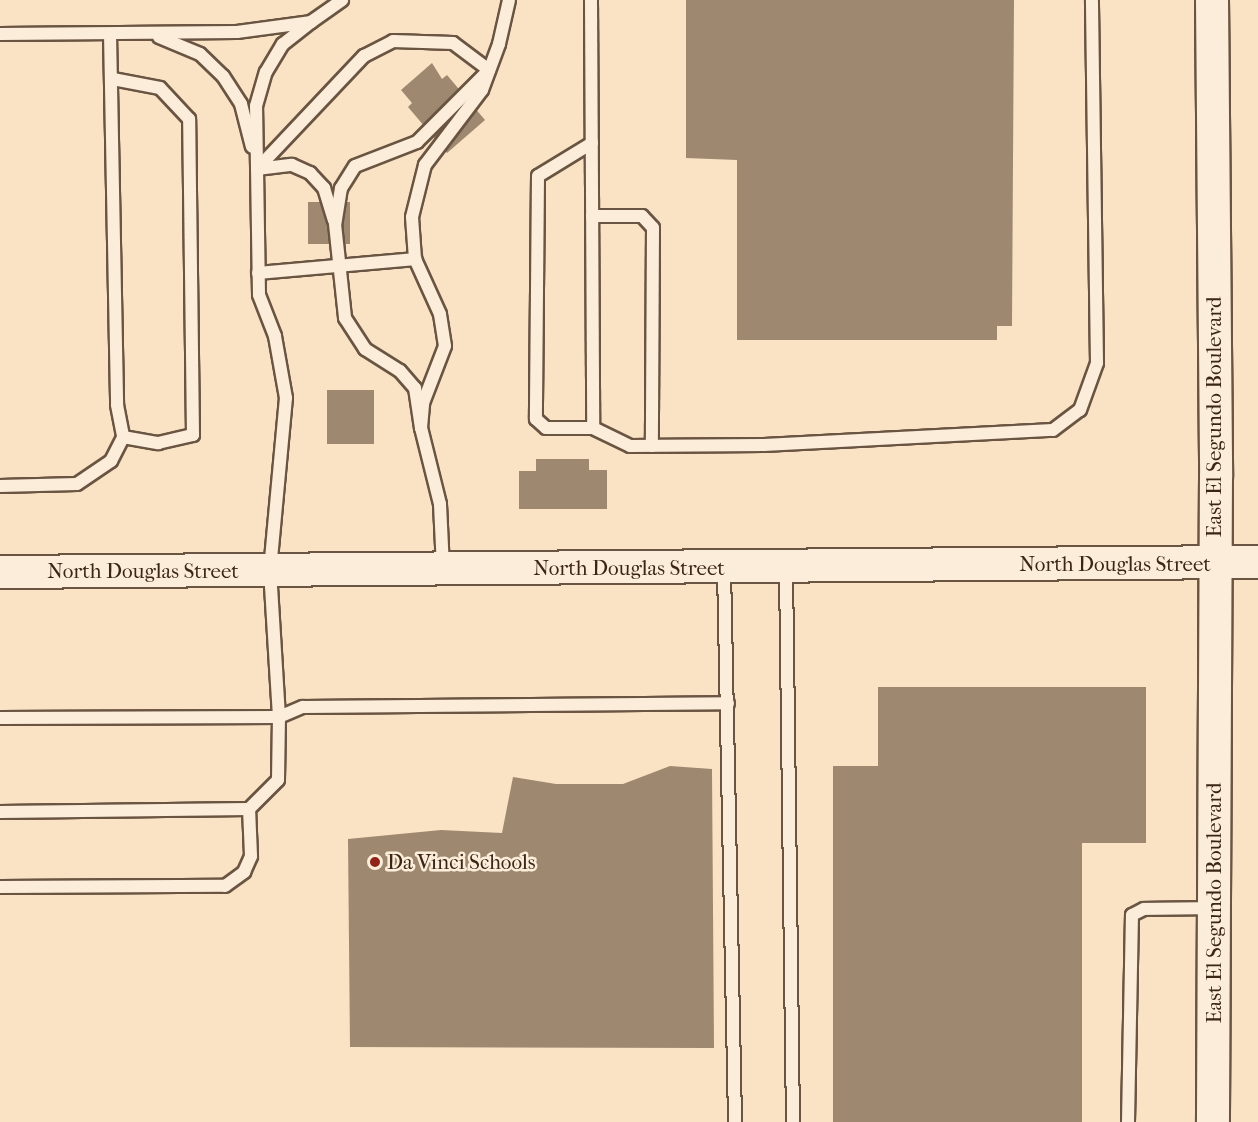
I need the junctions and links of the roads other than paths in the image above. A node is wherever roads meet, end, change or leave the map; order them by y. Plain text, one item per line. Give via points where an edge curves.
1 (342, 0) edge
2 (509, 0) edge
3 (591, 0) edge
4 (1092, 0) edge
5 (1212, 0) edge
6 (311, 22) junction
7 (0, 34) edge
8 (111, 34) junction
9 (153, 34) junction
10 (489, 70) junction
11 (113, 79) junction
12 (592, 143) junction
13 (257, 169) junction
14 (592, 216) junction
15 (335, 224) junction
16 (415, 259) junction
17 (337, 267) junction
18 (258, 273) junction
19 (421, 428) junction
20 (593, 428) junction
21 (123, 437) junction
22 (652, 446) junction
23 (0, 486) edge
24 (1258, 562) edge
25 (1215, 563) junction
26 (724, 567) junction
27 (786, 567) junction
28 (443, 569) junction
29 (270, 570) junction
30 (0, 572) edge
31 (728, 703) junction
32 (279, 717) junction
33 (0, 718) edge
34 (249, 809) junction
35 (0, 812) edge
36 (0, 886) edge
37 (1214, 908) junction
38 (735, 1122) edge
39 (793, 1122) edge
40 (1128, 1122) edge
41 (1213, 1122) edge

1 - 6 lane
2 - 10 lane
3 - 12 lane
4 - 22 lane via 1097,363 1080,410 1053,430 764,445
5 - 25 main road, East El Segundo Boulevard
6 - 9 lane via 237,32
6 - 13 lane via 283,44 266,72 256,106
7 - 8 lane
8 - 9 lane
8 - 11 lane
9 - 13 lane via 200,54 223,76 241,104
10 - 13 lane via 453,43 393,41 364,56
10 - 15 lane via 417,142 354,166 341,188
10 - 16 lane via 482,90 425,165 412,217
11 - 21 lane via 117,405
11 - 21 lane via 160,88 189,119 193,435 158,443
12 - 14 lane
12 - 20 lane via 538,176 536,419 546,428
13 - 15 lane via 292,165 310,173 324,188
13 - 18 lane
14 - 20 lane
14 - 22 lane via 642,216 652,228
15 - 17 lane
16 - 17 lane
16 - 19 lane via 440,314 445,346 423,403
17 - 18 lane
17 - 19 lane via 345,318 365,349 400,371 415,388
18 - 29 lane via 259,295 275,336 286,398
19 - 28 lane via 440,504
20 - 22 lane via 630,446
21 - 23 lane via 111,461 77,484
24 - 25 main road, North Douglas Street
25 - 27 main road, North Douglas Street
25 - 37 main road, East El Segundo Boulevard
26 - 27 main road, North Douglas Street
26 - 28 main road, North Douglas Street
26 - 31 lane
27 - 39 lane
28 - 29 main road, North Douglas Street
29 - 30 main road, North Douglas Street
29 - 32 lane
31 - 32 lane via 303,707
31 - 38 lane
32 - 33 lane
32 - 34 lane via 278,780
34 - 35 lane
34 - 36 lane via 251,856 244,872 225,886
37 - 40 lane via 1144,909 1132,915
37 - 41 main road, East El Segundo Boulevard

